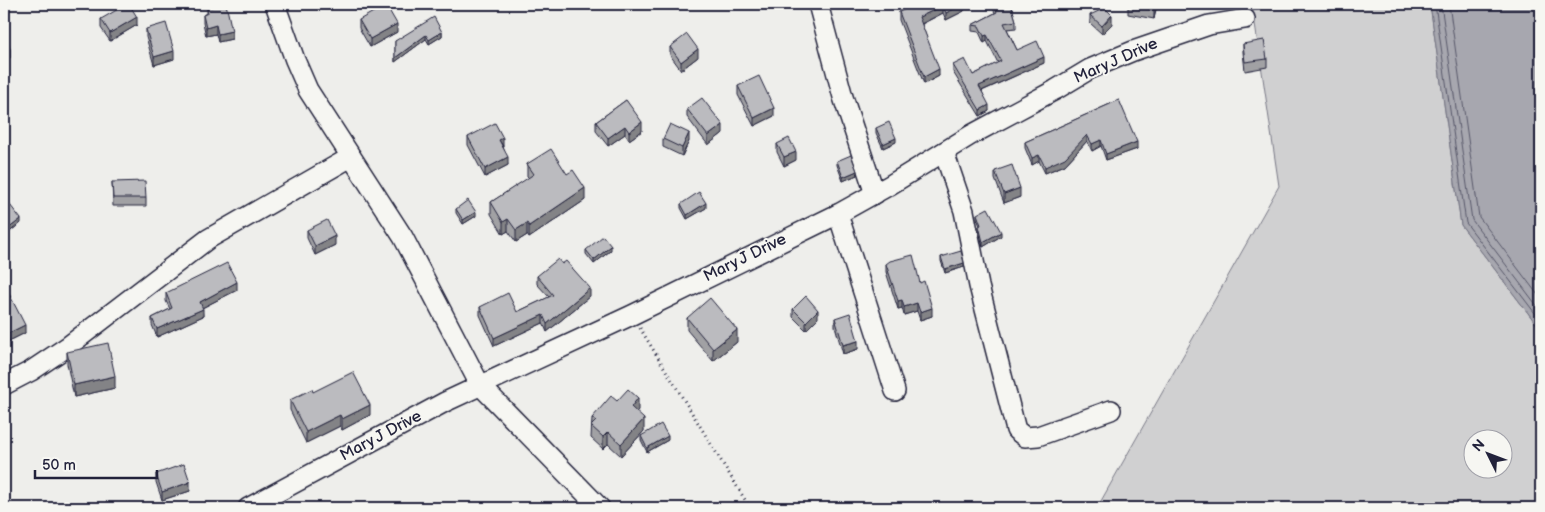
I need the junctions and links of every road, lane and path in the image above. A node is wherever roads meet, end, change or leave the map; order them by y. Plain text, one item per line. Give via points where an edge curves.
1 (275, 4) edge
2 (818, 4) edge
3 (1244, 18) dead end
4 (944, 152) junction
5 (351, 157) junction
6 (875, 194) junction
7 (838, 214) junction
8 (632, 315) junction
9 (4, 385) edge
10 (480, 385) junction
11 (895, 391) dead end
12 (1111, 410) dead end
13 (248, 508) edge
14 (600, 508) edge
15 (750, 508) edge

1 - 5 street via 308,90
2 - 6 street via 843,97
3 - 4 street, Mary J Drive via 1209,25 1090,69
4 - 6 street, Mary J Drive
4 - 12 street via 964,210 978,286 1016,430 1026,437 1038,436
5 - 9 street via 208,239 66,347
5 - 10 street via 403,238
6 - 7 street, Mary J Drive
7 - 8 street, Mary J Drive
7 - 11 street
8 - 10 street, Mary J Drive
8 - 15 path
10 - 13 street, Mary J Drive
10 - 14 street

